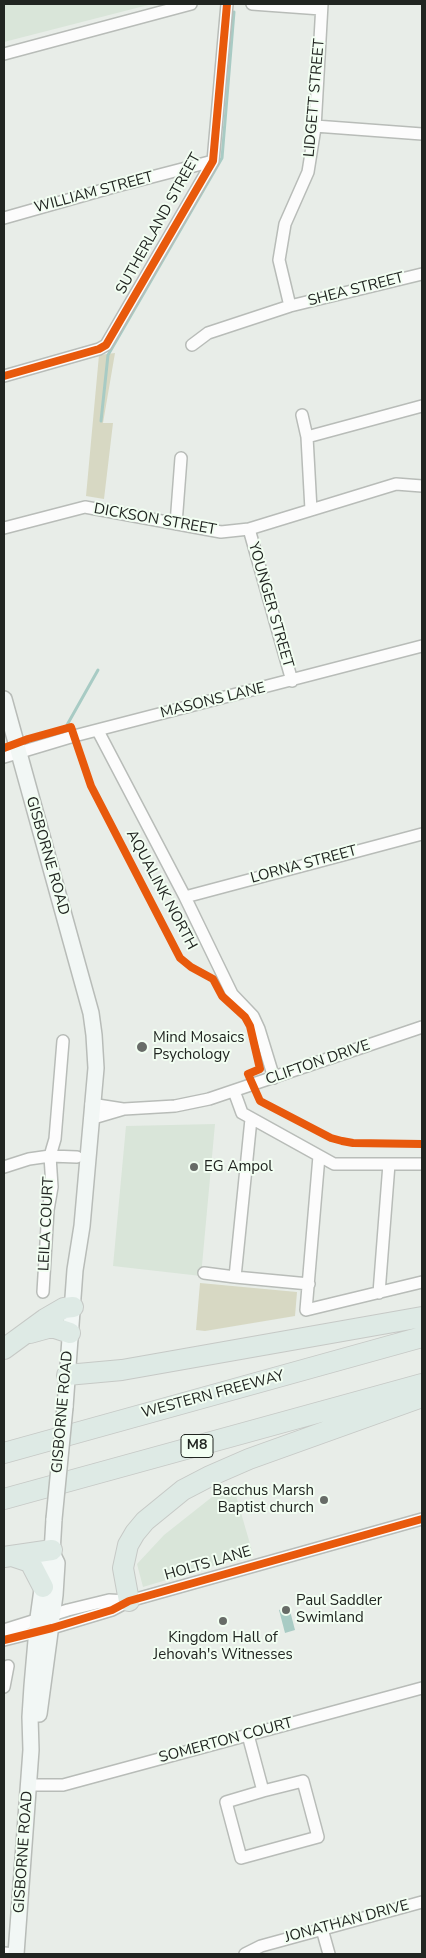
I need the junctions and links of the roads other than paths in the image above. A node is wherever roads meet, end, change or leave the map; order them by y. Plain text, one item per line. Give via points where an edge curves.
1 (190, 4) edge
2 (227, 4) edge
3 (252, 4) edge
4 (322, 7) edge
5 (4, 54) edge
6 (315, 126) junction
7 (422, 134) edge
8 (213, 161) junction
9 (4, 218) edge
10 (422, 274) edge
11 (290, 306) junction
12 (192, 345) dead end
13 (4, 376) edge
14 (422, 406) edge
15 (302, 415) dead end
16 (307, 437) junction
17 (180, 458) dead end
18 (422, 486) edge
19 (311, 510) junction
20 (176, 524) junction
21 (4, 528) edge
22 (249, 529) junction
23 (422, 646) edge
24 (292, 681) junction
25 (4, 699) edge
26 (98, 730) junction
27 (11, 754) edge
28 (422, 834) edge
29 (186, 897) junction
30 (422, 1027) edge
31 (62, 1041) dead end
32 (274, 1078) junction
33 (234, 1091) junction
34 (86, 1111) junction
35 (251, 1119) junction
36 (50, 1156) junction
37 (320, 1156) junction
38 (82, 1157) junction
39 (389, 1164) junction
40 (422, 1164) edge
41 (4, 1167) edge
42 (204, 1274) dead end
43 (235, 1277) junction
44 (422, 1282) edge
45 (309, 1284) junction
46 (43, 1292) dead end
47 (379, 1293) junction
48 (73, 1307) junction
49 (422, 1317) edge
50 (70, 1332) junction
51 (422, 1337) edge
52 (10, 1344) edge
53 (67, 1375) junction
54 (422, 1384) edge
55 (422, 1397) edge
56 (4, 1453) edge
57 (4, 1499) edge
58 (422, 1519) edge
59 (52, 1552) junction
60 (8, 1556) edge
61 (43, 1586) junction
62 (129, 1600) junction
63 (45, 1623) junction
64 (4, 1630) edge
65 (4, 1640) edge
66 (8, 1666) dead end
67 (4, 1687) edge
68 (422, 1688) edge
69 (248, 1735) junction
70 (29, 1784) junction
71 (263, 1791) junction
72 (422, 1902) edge
73 (322, 1929) junction
74 (4, 1953) edge
75 (16, 1954) edge
76 (244, 1954) edge
77 (329, 1954) edge

1 - 5 street
2 - 8 street, SUTHERLAND STREET
3 - 4 street
4 - 6 street, LIDGETT STREET
6 - 7 street
6 - 11 street, LIDGETT STREET via 308,172 285,224 279,260
8 - 9 street, WILLIAM STREET
8 - 13 street, SUTHERLAND STREET via 106,345
10 - 11 street, SHEA STREET
11 - 12 street, SHEA STREET via 208,333
14 - 16 street
15 - 16 street
16 - 19 street
17 - 20 street
18 - 19 street, DICKSON STREET via 396,484
19 - 22 street, DICKSON STREET
20 - 21 street, DICKSON STREET via 85,508
20 - 22 street, DICKSON STREET via 221,532
22 - 24 street, YOUNGER STREET
23 - 24 street, MASONS LANE
24 - 26 street, MASONS LANE
25 - 27 main road, GISBORNE ROAD
26 - 27 street, MASONS LANE
26 - 29 street
27 - 34 main road, GISBORNE ROAD via 90,1013
28 - 29 street, LORNA STREET
29 - 32 street via 232,994 259,1029
30 - 32 street, CLIFTON DRIVE
31 - 36 street, LEILA COURT via 55,1139
32 - 33 street, CLIFTON DRIVE
33 - 34 street, CLIFTON DRIVE via 174,1106
33 - 35 street via 242,1113
34 - 38 main road, GISBORNE ROAD
35 - 37 street
35 - 43 street
36 - 38 street, LEILA COURT
36 - 41 street, LEILA COURT
36 - 46 street, LEILA COURT via 52,1187
37 - 39 street via 334,1164
37 - 45 street
38 - 48 main road, GISBORNE ROAD via 73,1226
39 - 40 street
39 - 47 street
42 - 43 street
43 - 45 street
44 - 47 street
45 - 47 street via 306,1310
48 - 50 main road, GISBORNE ROAD
48 - 52 highway via 59,1311
49 - 53 highway via 122,1370
50 - 52 highway via 56,1328 40,1329
50 - 53 main road, GISBORNE ROAD
51 - 56 highway, WESTERN FREEWAY
53 - 59 main road, GISBORNE ROAD, bridge
54 - 57 highway, M8
55 - 62 highway via 249,1459 177,1494 145,1521 128,1545 123,1568
58 - 62 street, HOLTS LANE
59 - 60 highway
59 - 61 main road, GISBORNE ROAD via 46,1561
59 - 63 main road, GISBORNE ROAD via 57,1562
60 - 61 highway via 30,1562
61 - 63 main road, GISBORNE ROAD
62 - 63 street, HOLTS LANE via 112,1610
63 - 64 street, HOLTS LANE
63 - 65 street, HOLTS LANE
63 - 70 main road, GISBORNE ROAD via 30,1717
66 - 67 street
68 - 69 street, SOMERTON COURT
69 - 70 street, SOMERTON COURT via 63,1785
69 - 71 street
70 - 75 main road, GISBORNE ROAD
71 - 71 street via 226,1802 241,1858 318,1837 303,1781
72 - 73 street, JONATHAN DRIVE
73 - 76 street, JONATHAN DRIVE
73 - 77 street
74 - 75 street

